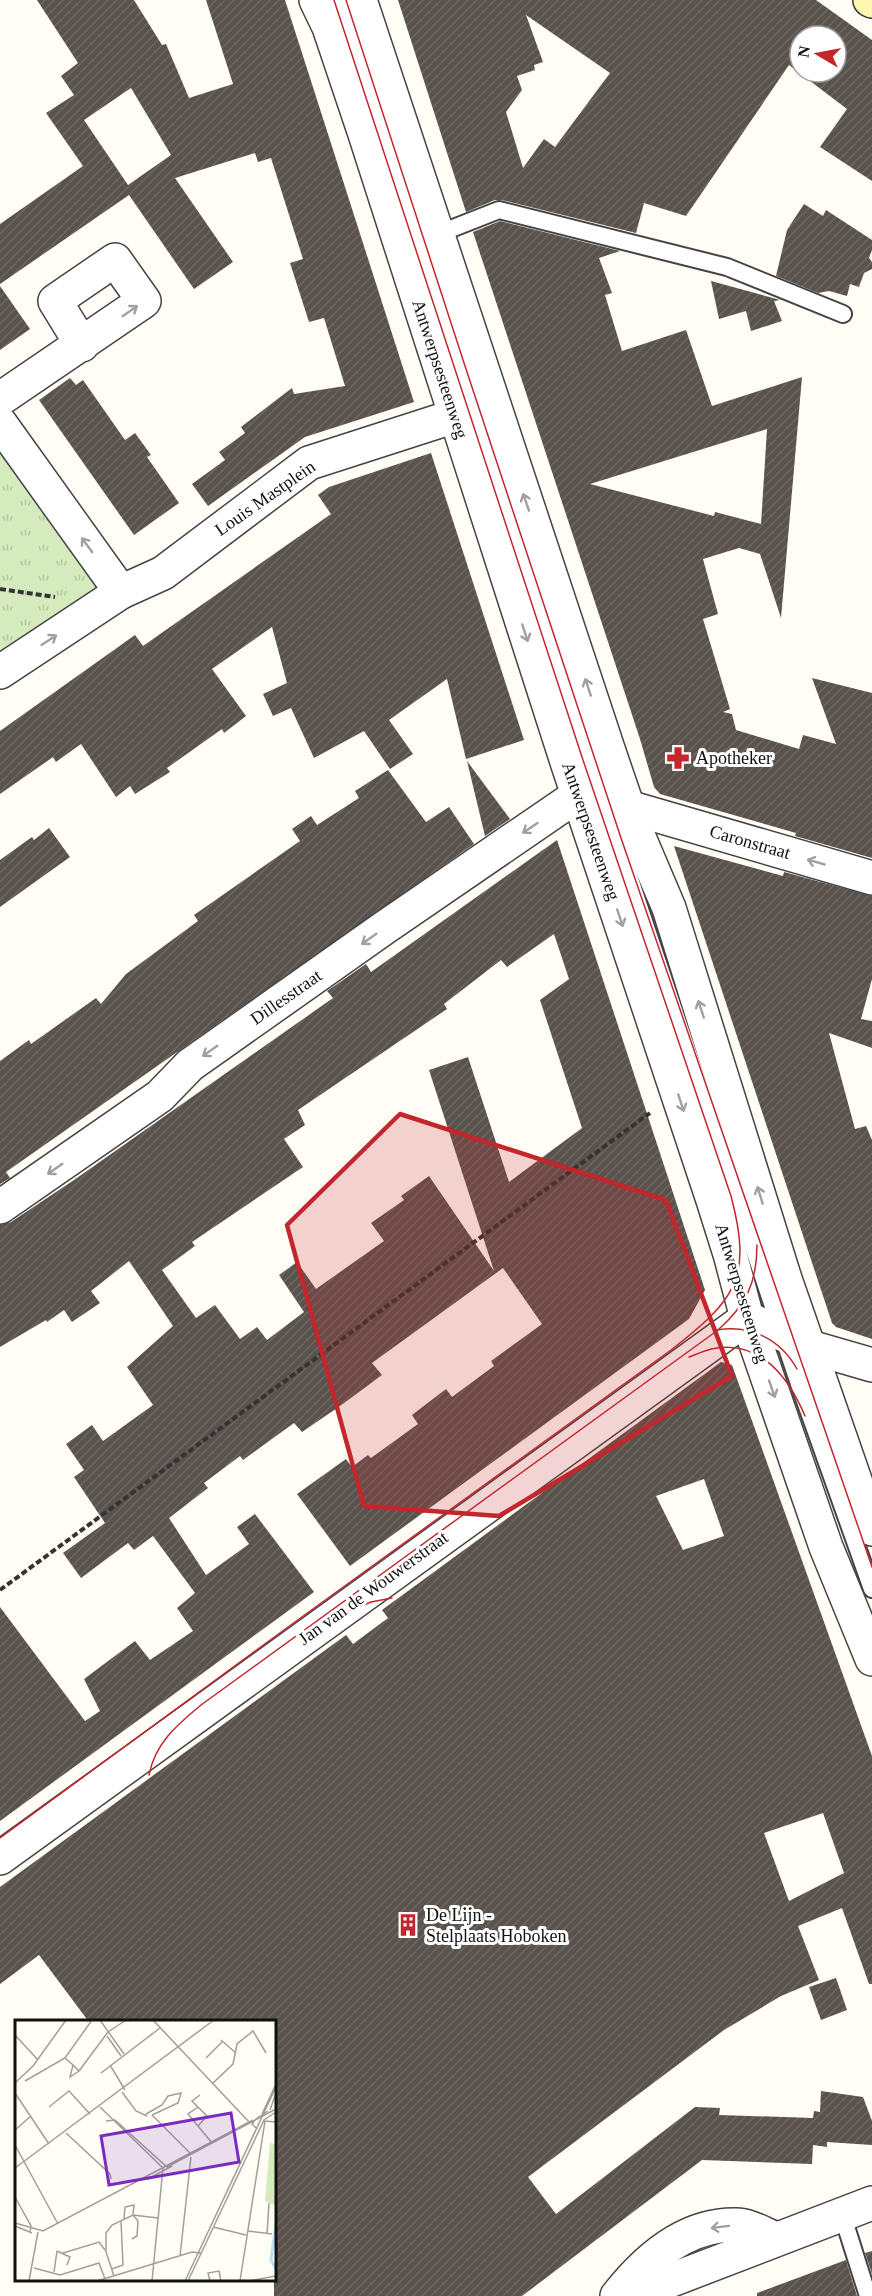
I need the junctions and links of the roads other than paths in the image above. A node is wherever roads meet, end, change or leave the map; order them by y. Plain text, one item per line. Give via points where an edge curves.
1 (316, 0) edge
2 (338, 0) edge
3 (360, 0) edge
4 (438, 234) junction
5 (843, 314) dead end
6 (82, 345) dead end
7 (0, 399) edge
8 (455, 416) junction
9 (0, 423) edge
10 (121, 592) junction
11 (0, 672) edge
12 (578, 795) junction
13 (628, 807) junction
14 (872, 878) edge
15 (0, 1207) edge
16 (747, 1318) junction
17 (797, 1341) junction
18 (872, 1365) edge
19 (872, 1529) edge
20 (872, 1589) edge
21 (872, 1659) edge
22 (0, 1858) edge
23 (857, 2209) edge
24 (776, 2239) junction
25 (617, 2296) edge
26 (622, 2296) edge
27 (868, 2296) edge

1 - 8 street, Antwerpsesteenweg via 337,49
2 - 17 lane via 488,456
3 - 4 street
4 - 5 lane via 499,210 727,267
13 -> 4 street
6 - 7 street
8 - 10 street, Louis Mastplein via 309,463 163,573
8 -> 12 street, Antwerpsesteenweg
10 -> 9 street
11 -> 10 street, Louis Mastplein
12 -> 15 street, Dillesstraat via 190,1065 160,1096
12 -> 16 street, Antwerpsesteenweg via 678,1093
14 -> 13 street, Caronstraat
17 -> 13 street via 785,1279 669,908
16 - 17 street
16 -> 21 street, Antwerpsesteenweg via 826,1547
16 - 22 street, Jan van de Wouwerstraat
17 - 18 street
17 - 19 street
17 - 20 lane
23 - 24 street
23 - 27 lane
24 -> 25 street via 739,2225 695,2232 676,2240 639,2269
24 - 26 street

